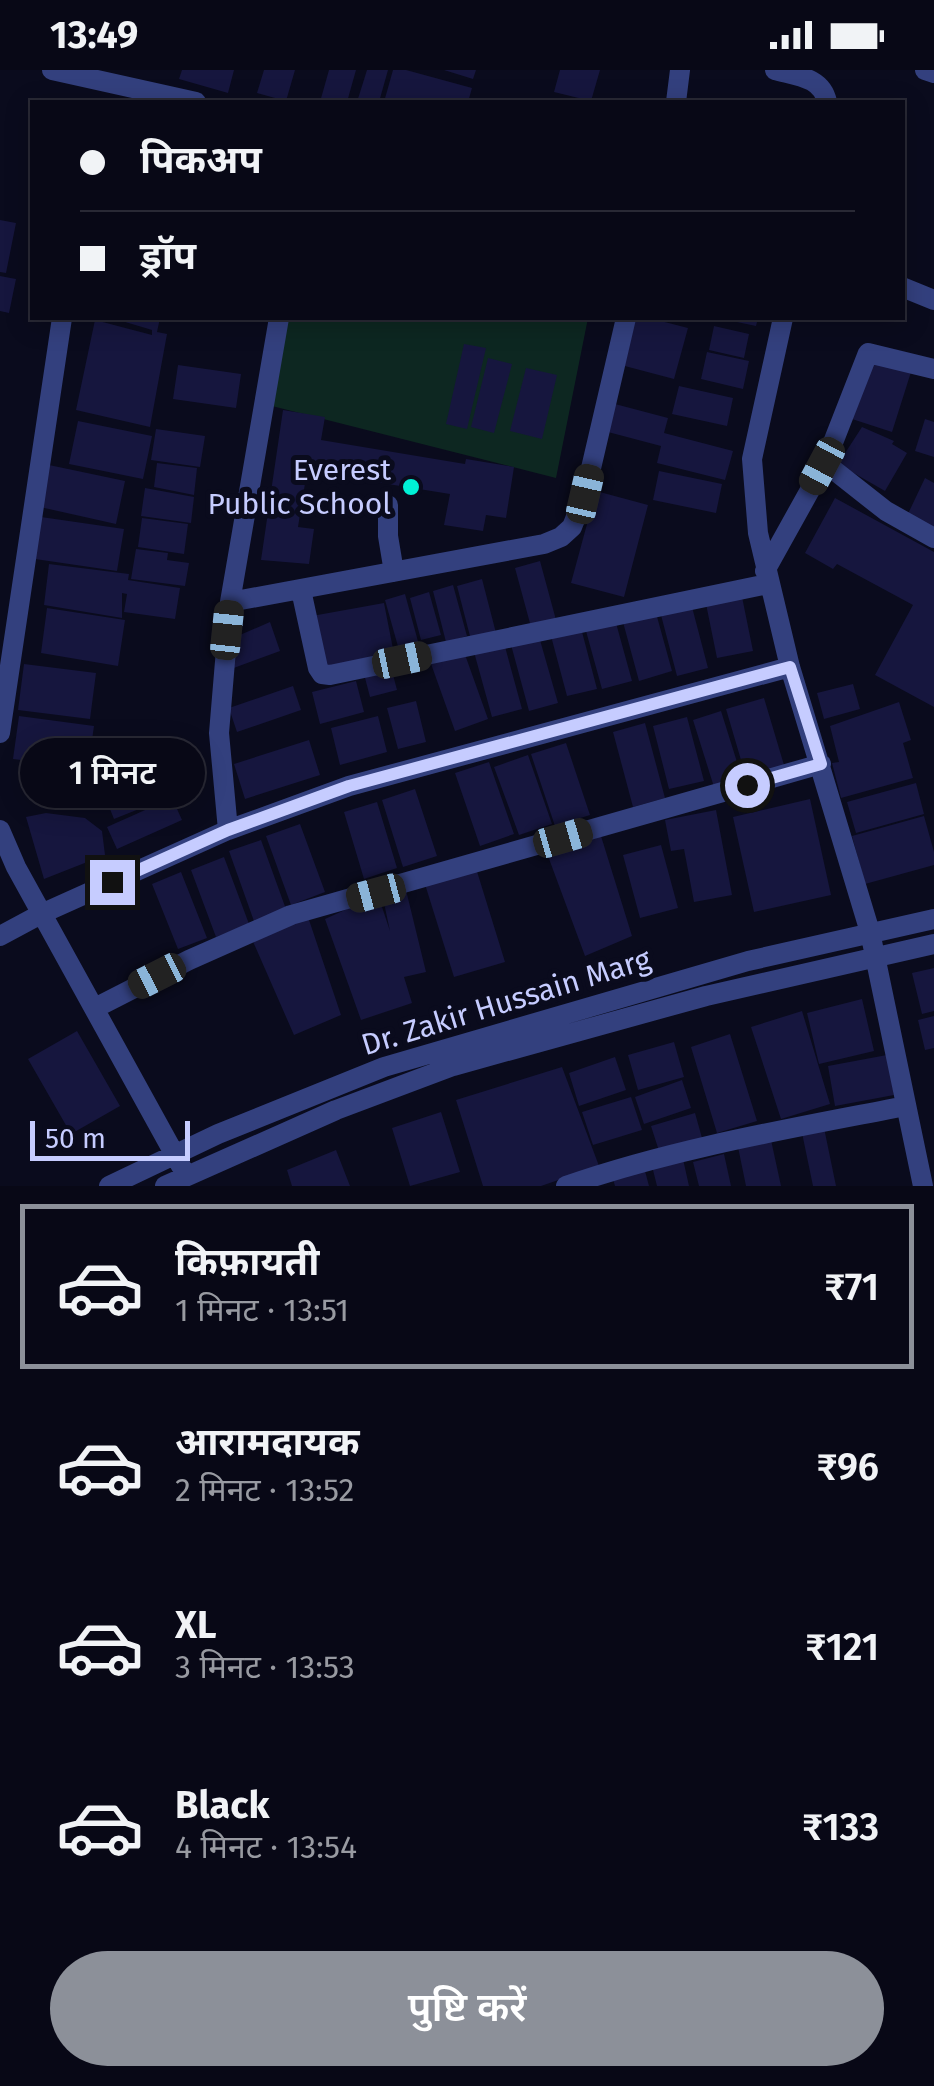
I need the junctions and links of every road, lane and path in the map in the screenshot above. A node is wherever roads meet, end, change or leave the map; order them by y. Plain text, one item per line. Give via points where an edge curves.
1 (52, 70) edge
2 (680, 70) edge
3 (776, 70) edge
4 (925, 70) edge
5 (934, 73) edge
6 (97, 85) edge
7 (184, 100) edge
8 (676, 100) edge
9 (828, 100) edge
10 (905, 288) edge
11 (934, 300) edge
12 (62, 320) edge
13 (280, 320) edge
14 (626, 320) edge
15 (783, 320) edge
16 (934, 369) edge
17 (825, 463) junction
18 (388, 505) dead end
19 (934, 538) edge
20 (394, 572) junction
21 (767, 578) junction
22 (301, 590) junction
23 (230, 602) junction
24 (790, 667) junction
25 (0, 733) edge
26 (821, 764) junction
27 (0, 830) edge
28 (228, 830) junction
29 (41, 914) junction
30 (934, 919) edge
31 (870, 932) junction
32 (0, 936) edge
33 (934, 944) edge
34 (875, 955) junction
35 (95, 1008) junction
36 (906, 1106) junction
37 (176, 1154) junction
38 (187, 1182) edge
39 (109, 1186) edge
40 (165, 1186) edge
41 (566, 1186) edge
42 (923, 1186) edge

1 - 6 street
2 - 8 street
3 - 9 street via 818,84
4 - 5 street
6 - 7 street
10 - 11 street
12 - 25 street
13 - 23 street
14 - 20 street via 572,528 544,544
15 - 21 street via 752,459
16 - 17 street via 868,353
17 - 19 street
17 - 21 street
18 - 20 street
20 - 22 street
21 - 22 street via 330,675 318,668
21 - 24 street
22 - 23 street
23 - 28 street via 219,733
24 - 26 street
24 - 28 street via 349,786
26 - 31 street
26 - 35 street via 291,915
27 - 29 street
28 - 29 street
29 - 32 street
29 - 35 street
30 - 31 street, Dr. Zakir Hussain Marg
31 - 34 street
31 - 37 street, Dr. Zakir Hussain Marg via 384,1067
33 - 34 street, Dr. Zakir Hussain Marg
34 - 36 street
34 - 38 street, Dr. Zakir Hussain Marg via 452,1066 336,1110
35 - 37 street
36 - 41 street via 772,1132
36 - 42 street
37 - 38 street
37 - 39 street, Dr. Zakir Hussain Marg
38 - 40 street, Dr. Zakir Hussain Marg

